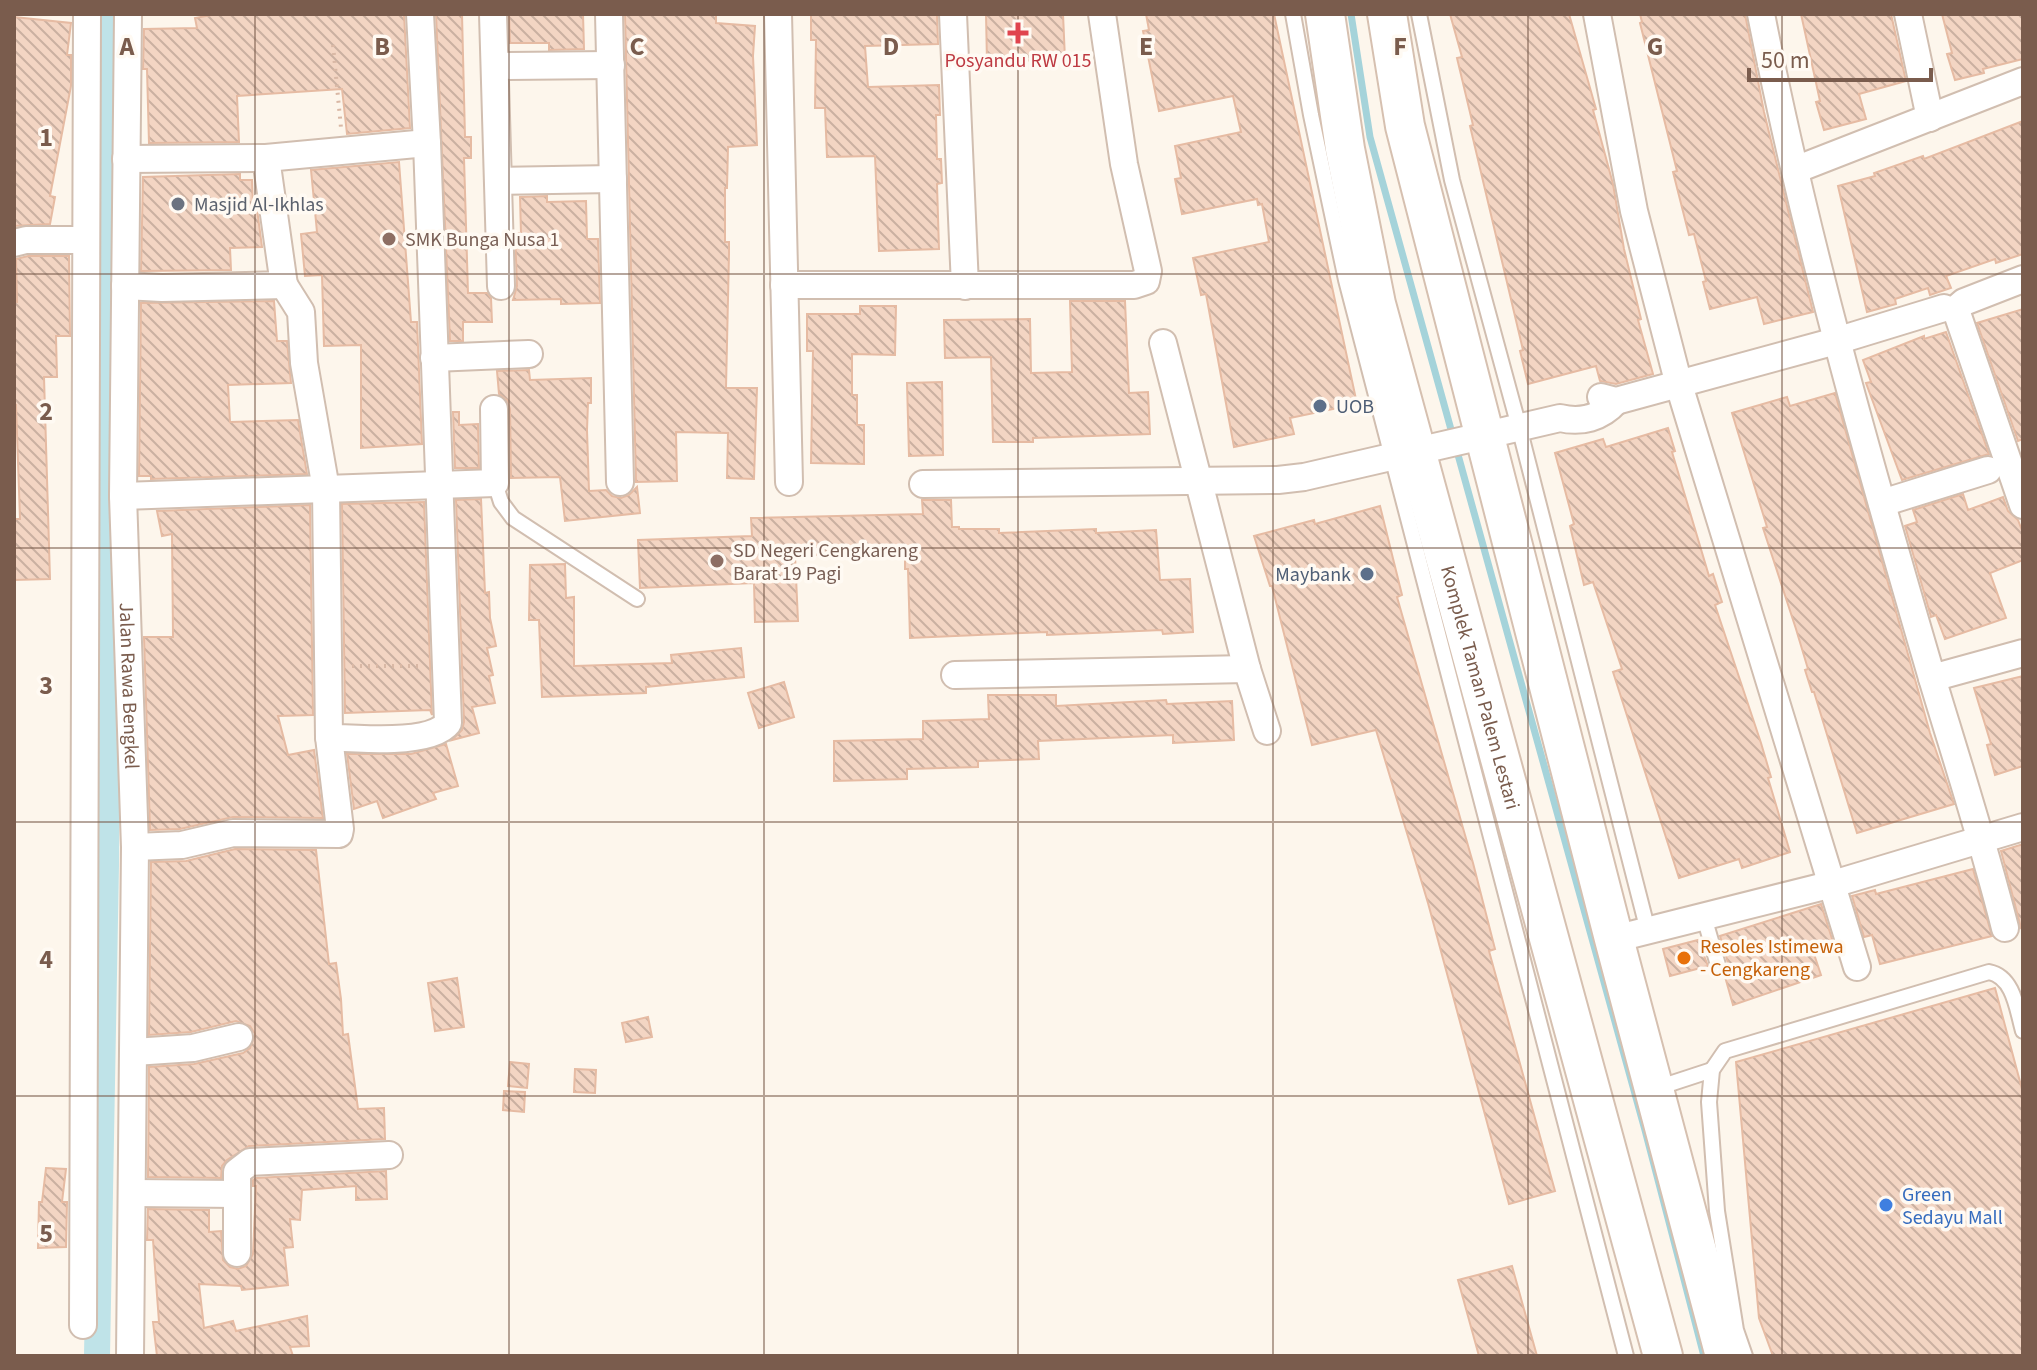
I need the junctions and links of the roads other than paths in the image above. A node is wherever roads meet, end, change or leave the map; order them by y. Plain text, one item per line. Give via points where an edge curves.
1 (87, 14) edge
2 (128, 14) edge
3 (420, 14) edge
4 (493, 14) edge
5 (609, 14) edge
6 (778, 14) edge
7 (953, 14) edge
8 (1102, 14) edge
9 (1293, 14) edge
10 (1325, 14) edge
11 (1387, 14) edge
12 (1419, 14) edge
13 (1597, 14) edge
14 (1761, 14) edge
15 (1908, 14) edge
16 (611, 65) junction
17 (495, 66) junction
18 (2023, 81) edge
19 (1930, 118) junction
20 (427, 143) junction
21 (266, 158) junction
22 (126, 159) junction
23 (1795, 170) junction
24 (613, 179) junction
25 (498, 181) junction
26 (86, 240) junction
27 (14, 243) edge
28 (2023, 279) edge
29 (284, 285) junction
30 (784, 285) junction
31 (125, 286) junction
32 (501, 286) dead end
33 (965, 286) junction
34 (1944, 308) dead end
35 (1836, 341) junction
36 (1163, 343) dead end
37 (529, 354) dead end
38 (434, 358) junction
39 (1679, 385) junction
40 (494, 409) dead end
41 (1491, 434) junction
42 (1416, 451) junction
43 (2006, 461) edge
44 (620, 482) dead end
45 (789, 482) dead end
46 (495, 483) junction
47 (1199, 483) junction
48 (923, 484) dead end
49 (437, 485) junction
50 (326, 489) junction
51 (123, 496) junction
52 (1882, 503) junction
53 (2023, 505) edge
54 (637, 599) dead end
55 (2023, 653) edge
56 (1247, 669) junction
57 (955, 675) dead end
58 (1932, 678) junction
59 (1267, 731) dead end
60 (329, 737) junction
61 (2023, 827) edge
62 (1981, 841) junction
63 (135, 847) junction
64 (1833, 884) junction
65 (1704, 917) junction
66 (2005, 928) dead end
67 (1631, 935) junction
68 (1718, 965) dead end
69 (1857, 967) dead end
70 (2023, 1031) edge
71 (239, 1037) dead end
72 (134, 1052) junction
73 (1712, 1070) junction
74 (1654, 1089) junction
75 (389, 1155) dead end
76 (133, 1193) junction
77 (237, 1194) junction
78 (1682, 1196) junction
79 (237, 1253) dead end
80 (1725, 1257) junction
81 (83, 1325) dead end
82 (130, 1356) edge
83 (1626, 1356) edge
84 (1663, 1356) edge
85 (1725, 1356) edge
86 (1745, 1356) edge

1 - 26 street, Jalan Rawa Bengkel
2 - 22 street, Jalan Rawa Bengkel
3 - 20 street
4 - 17 street
5 - 16 street
6 - 30 street
7 - 33 street
8 - 33 street via 1146,281
9 - 42 lane via 1346,280
10 - 42 street, Komplek Taman Palem Lestari via 1376,304
11 - 41 street via 1405,126
12 - 41 lane via 1452,180
13 - 39 street via 1634,211
14 - 23 street
15 - 19 street
16 - 17 street
16 - 24 street
17 - 25 street
18 - 19 street
19 - 23 street
20 - 21 street
20 - 38 street
21 - 22 street
21 - 29 street
22 - 31 street, Jalan Rawa Bengkel
23 - 35 street
24 - 25 street
24 - 44 street
25 - 32 street
26 - 27 street
26 - 81 street, Jalan Rawa Bengkel
28 - 43 street via 1957,308
29 - 31 street
29 - 50 street via 301,312 304,363
30 - 33 street
30 - 45 street
31 - 51 street, Jalan Rawa Bengkel
34 - 35 street
35 - 39 street
35 - 52 street
36 - 47 street
37 - 38 street
38 - 49 street
39 - 41 street via 1616,401 1600,397 1572,406 1560,418
39 - 64 street
40 - 46 street
41 - 42 street
41 - 67 street
42 - 47 street via 1304,477
42 - 83 lane
42 - 84 street, Komplek Taman Palem Lestari
43 - 52 street
43 - 53 street
46 - 49 street
46 - 54 lane via 513,518
47 - 48 street
47 - 56 street
49 - 50 street
49 - 60 street via 448,723 437,733 375,740
50 - 51 street
50 - 60 street
51 - 63 street, Jalan Rawa Bengkel
52 - 58 street
55 - 58 street
56 - 57 street
56 - 59 street
58 - 62 street
60 - 63 street via 339,834 233,833 182,845
61 - 62 street
62 - 64 street
62 - 66 street
63 - 72 street, Jalan Rawa Bengkel
64 - 65 street
64 - 69 street
65 - 67 street
65 - 68 lane
67 - 74 street
70 - 73 lane via 2006,982 1989,972 1725,1051
71 - 72 street via 193,1048
72 - 76 street, Jalan Rawa Bengkel
73 - 74 lane
73 - 80 lane via 1709,1102
74 - 78 street
75 - 77 street via 250,1162 237,1172
76 - 77 street
76 - 82 street, Jalan Rawa Bengkel
77 - 79 street
78 - 80 lane
78 - 85 street
80 - 86 lane

